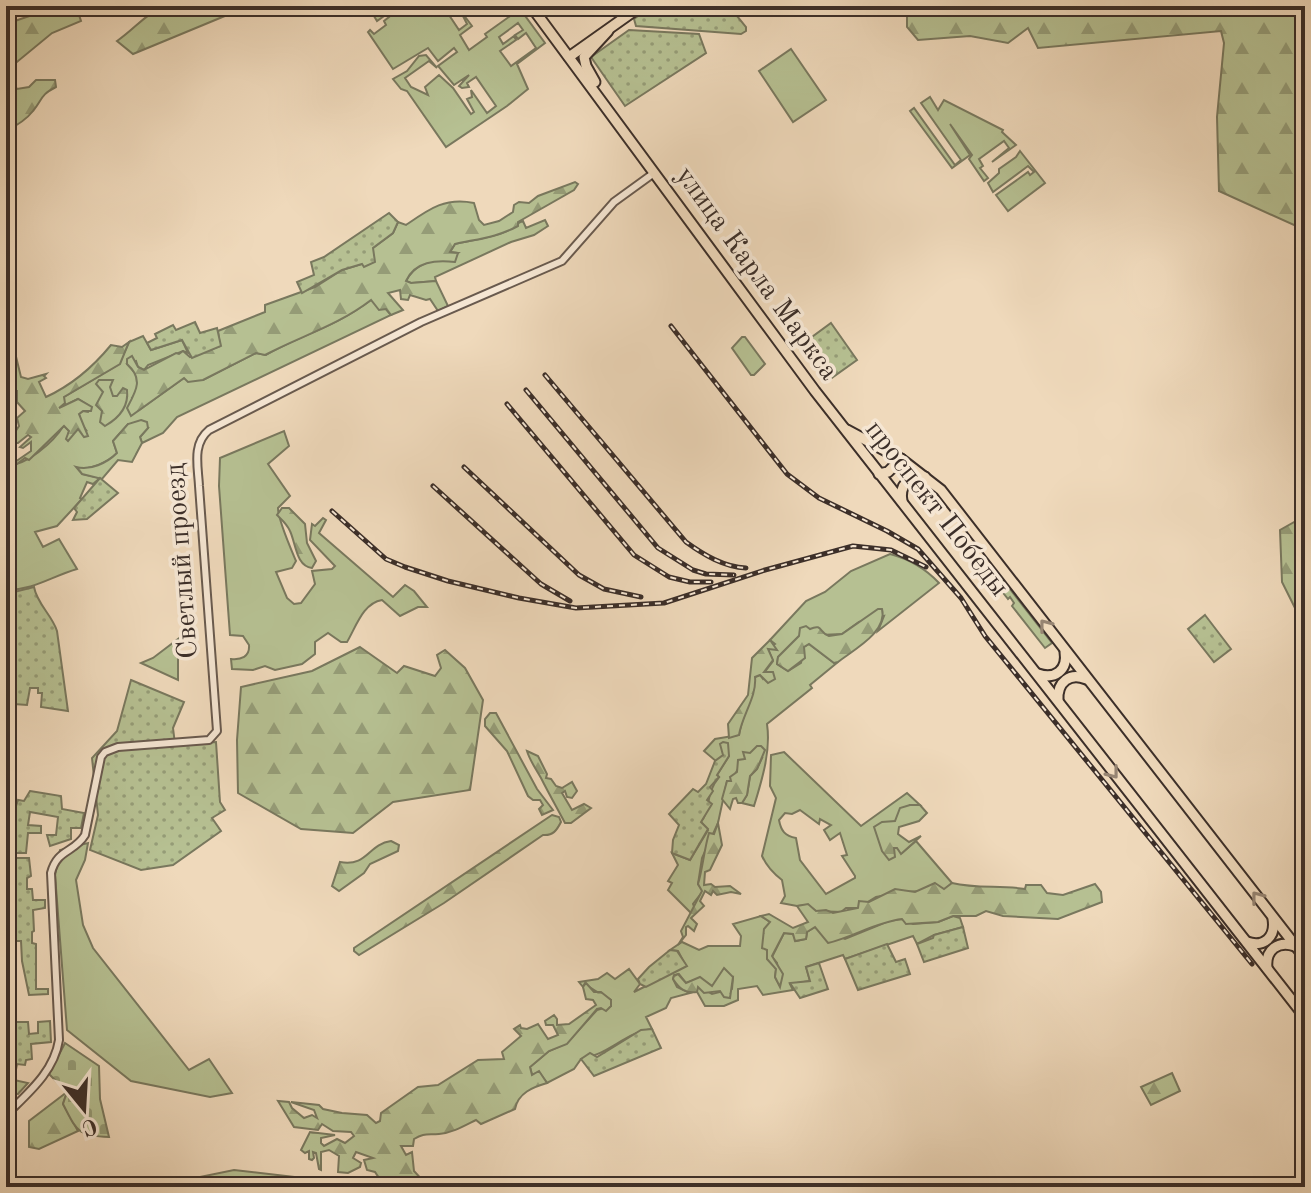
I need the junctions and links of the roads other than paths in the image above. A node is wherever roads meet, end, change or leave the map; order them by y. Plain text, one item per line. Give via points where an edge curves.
1 (531, 6) edge
2 (641, 6) edge
3 (608, 31) junction
4 (569, 57) junction
5 (634, 145) junction
6 (654, 173) junction
7 (844, 428) junction
8 (901, 459) junction
9 (879, 474) junction
10 (932, 480) junction
11 (902, 503) junction
12 (1064, 649) junction
13 (1035, 672) junction
14 (1089, 681) junction
15 (1059, 703) junction
16 (1273, 917) junction
17 (1244, 940) junction
18 (1297, 948) junction
19 (1305, 958) edge
20 (1267, 970) junction
21 (1305, 1017) edge
22 (6, 1115) edge

1 - 4 main road, улица Карла Маркса
2 - 3 main road
3 - 4 main road
3 - 5 main road, улица Карла Маркса via 584,62
4 - 5 main road, улица Карла Маркса
5 - 6 main road, улица Карла Маркса
6 - 7 main road, улица Карла Маркса
6 - 22 street, Светлый проезд via 609,207 562,261 411,327 203,435 198,457 217,731 205,741 118,747 105,752 98,764 85,835 56,858 51,878 58,1048 48,1070
7 - 8 main road, проспект Победы
7 - 9 main road, проспект Победы
8 - 9 main road
8 - 10 main road, проспект Победы
9 - 11 main road, проспект Победы
10 - 11 main road via 911,479 901,492
12 -> 10 main road, проспект Победы
11 - 13 main road, проспект Победы
12 - 13 main road via 1066,662 1059,673 1047,677
12 - 14 main road, проспект Победы
13 - 15 main road, проспект Победы
14 - 15 main road via 1078,676 1065,680 1058,690
16 -> 14 main road, проспект Победы
15 -> 17 main road, проспект Победы
16 - 17 main road via 1267,940
16 - 18 main road, проспект Победы
17 - 20 main road, проспект Победы
18 - 19 main road, проспект Победы
18 - 20 main road via 1274,947
20 - 21 main road, проспект Победы

